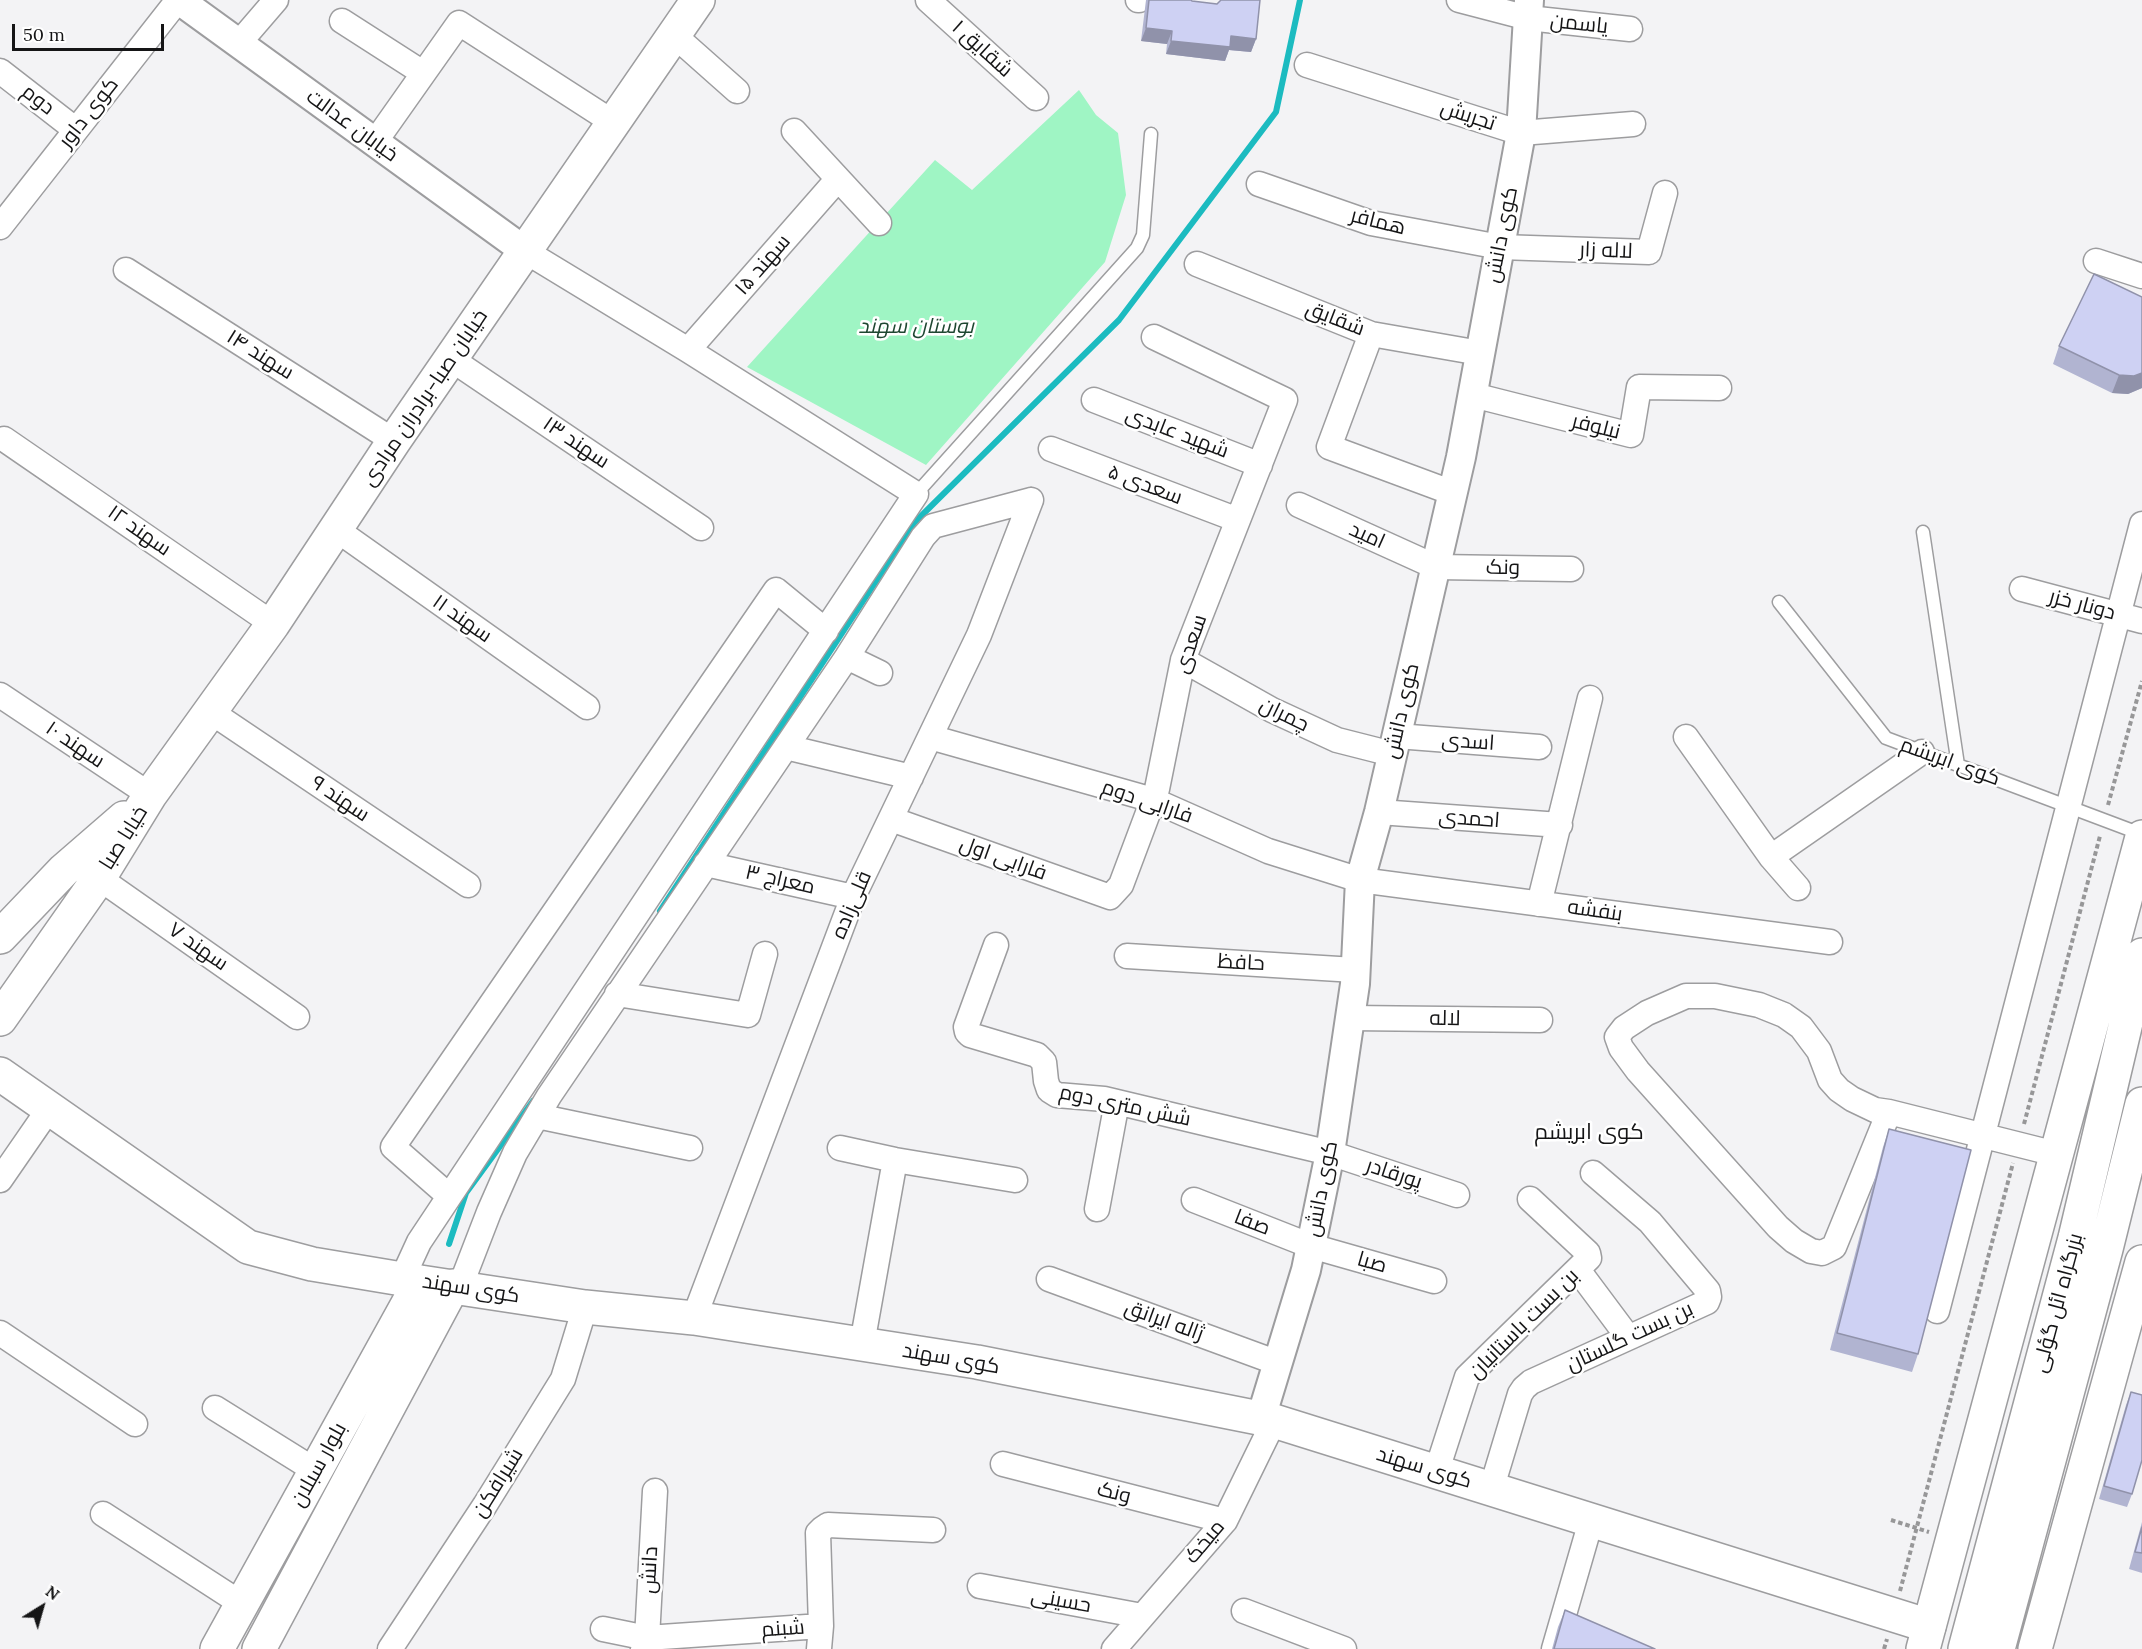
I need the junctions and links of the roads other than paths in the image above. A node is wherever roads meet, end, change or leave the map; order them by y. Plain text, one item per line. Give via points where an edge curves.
1 (179, 0) edge
2 (276, 0) edge
3 (698, 0) edge
4 (1459, 0) edge
5 (931, 1) edge
6 (1528, 9) edge
7 (342, 21) dead end
8 (1630, 29) dead end
9 (675, 36) junction
10 (238, 43) junction
11 (1307, 65) dead end
12 (0, 71) edge
13 (423, 73) junction
14 (737, 91) dead end
15 (1036, 98) dead end
16 (614, 123) junction
17 (1633, 124) dead end
18 (76, 130) junction
19 (794, 131) dead end
20 (1521, 133) junction
21 (1151, 134) dead end
22 (375, 142) junction
23 (837, 180) junction
24 (1259, 184) dead end
25 (1665, 193) dead end
26 (879, 223) dead end
27 (0, 226) edge
28 (1500, 247) junction
29 (525, 251) junction
30 (2096, 261) dead end
31 (1197, 264) dead end
32 (126, 270) dead end
33 (2142, 276) edge
34 (1371, 333) junction
35 (1154, 338) dead end
36 (688, 351) junction
37 (1480, 353) junction
38 (452, 359) junction
39 (1719, 388) dead end
40 (1473, 395) junction
41 (1094, 400) dead end
42 (4, 439) dead end
43 (394, 441) junction
44 (1051, 449) dead end
45 (1260, 465) junction
46 (1453, 493) junction
47 (916, 495) junction
48 (1299, 505) dead end
49 (1238, 520) junction
50 (2142, 524) edge
51 (701, 528) dead end
52 (337, 530) junction
53 (1923, 531) dead end
54 (1436, 567) junction
55 (1570, 569) dead end
56 (2022, 589) dead end
57 (1779, 602) dead end
58 (2117, 614) junction
59 (2142, 621) edge
60 (273, 624) junction
61 (826, 631) junction
62 (847, 657) junction
63 (1183, 660) junction
64 (880, 673) dead end
65 (0, 695) edge
66 (1590, 698) dead end
67 (587, 707) dead end
68 (211, 712) junction
69 (1686, 736) dead end
70 (930, 737) junction
71 (1394, 745) junction
72 (786, 747) junction
73 (1539, 747) dead end
74 (1922, 752) junction
75 (1958, 765) junction
76 (911, 777) junction
77 (150, 795) junction
78 (1153, 800) junction
79 (2069, 806) junction
80 (1379, 812) junction
81 (891, 819) junction
82 (1560, 825) junction
83 (2142, 836) edge
84 (1771, 857) junction
85 (706, 864) junction
86 (99, 878) junction
87 (1360, 880) junction
88 (468, 885) dead end
89 (1798, 888) dead end
90 (1115, 894) joint
91 (853, 897) junction
92 (1539, 904) junction
93 (0, 936) edge
94 (1830, 942) dead end
95 (996, 945) dead end
96 (765, 954) dead end
97 (2142, 955) edge
98 (1126, 956) dead end
99 (1355, 970) junction
100 (617, 994) junction
101 (297, 1017) dead end
102 (1350, 1018) junction
103 (0, 1019) edge
104 (1540, 1020) dead end
105 (0, 1074) edge
106 (1117, 1102) junction
107 (2142, 1104) edge
108 (49, 1109) junction
109 (1889, 1112) junction
110 (537, 1116) junction
111 (1983, 1135) junction
112 (690, 1148) dead end
113 (840, 1148) dead end
114 (1330, 1153) junction
115 (2056, 1154) junction
116 (895, 1160) junction
117 (1593, 1173) dead end
118 (0, 1180) edge
119 (1015, 1180) dead end
120 (1457, 1195) dead end
121 (449, 1196) junction
122 (1530, 1199) dead end
123 (1194, 1200) dead end
124 (1098, 1209) dead end
125 (1311, 1246) junction
126 (2142, 1262) edge
127 (1578, 1270) junction
128 (1049, 1279) dead end
129 (411, 1280) junction
130 (1434, 1281) dead end
131 (457, 1286) junction
132 (585, 1307) junction
133 (1936, 1311) edge
134 (694, 1318) junction
135 (0, 1333) edge
136 (1628, 1337) junction
137 (862, 1344) junction
138 (1278, 1362) junction
139 (214, 1408) dead end
140 (1268, 1419) junction
141 (135, 1424) dead end
142 (1003, 1464) dead end
143 (316, 1471) junction
144 (1436, 1473) junction
145 (1491, 1490) junction
146 (655, 1491) dead end
147 (103, 1514) dead end
148 (1225, 1521) junction
149 (1591, 1521) junction
150 (933, 1530) dead end
151 (980, 1586) dead end
152 (242, 1604) junction
153 (1244, 1611) dead end
154 (1142, 1616) junction
155 (603, 1629) dead end
156 (820, 1637) edge
157 (1926, 1637) edge
158 (645, 1643) edge
159 (217, 1649) edge
160 (259, 1649) edge
161 (390, 1649) edge
162 (1114, 1649) edge
163 (1344, 1649) edge
164 (1554, 1649) edge
165 (1965, 1649) edge
166 (1998, 1649) edge
167 (2035, 1649) edge

1 - 10 street, خیابان عدالت
1 - 18 street, کوی داور
2 - 10 street
3 - 9 main road, خیابان صبا-برادران مرادی
4 - 6 street, یاسمن
5 - 15 street, شقایق ۱
6 - 8 street, یاسمن
6 - 20 street, کوی دانش
7 - 13 street
9 - 14 street
9 - 16 main road, خیابان صبا-برادران مرادی
10 - 22 street, خیابان عدالت
11 - 20 street, تجریش
12 - 18 street, دوم
13 - 16 street via 459,23
13 - 22 street
16 - 29 main road, خیابان صبا-برادران مرادی
17 - 20 street, تجریش
18 - 27 street, کوی داور
19 - 23 street
20 - 28 street, کوی دانش
21 - 47 lane via 1143,235 1137,248
22 - 29 street, خیابان عدالت
23 - 26 street
23 - 36 street, سهند ۱۵
24 - 28 street, همافر via 1371,223
25 - 28 street, لاله زار via 1649,252
28 - 37 street, کوی دانش
29 - 36 street
29 - 38 main road, خیابان صبا-برادران مرادی
30 - 33 street
31 - 34 street, شقایق
32 - 43 street, سهند ۱۴
34 - 37 street, شقایق
34 - 46 street via 1329,447
35 - 45 street, سعدی via 1285,400
36 - 47 street
37 - 40 street, کوی دانش
38 - 43 main road, خیابان صبا-برادران مرادی
38 - 51 street, سهند ۱۳
39 - 40 street, نیلوفر via 1639,387 1631,435
40 - 46 street, کوی دانش
41 - 45 street, شهید عابدی
42 - 60 street, سهند ۱۲
43 - 52 main road, خیابان صبا-برادران مرادی
44 - 49 street, سعدی ۵
45 - 49 street, سعدی
46 - 54 street, کوی دانش
47 - 61 street
48 - 54 street, امید
49 - 63 street, سعدی
50 - 58 street
52 - 60 main road, خیابان صبا-برادران مرادی
52 - 67 street, سهند ۱۱
53 - 75 lane
54 - 55 street, ونک
54 - 71 street, کوی دانش
56 - 58 street, دونار خزر
57 - 74 lane, کوی ابریشم via 1886,738
58 - 59 street, دونار خزر
58 - 79 street
60 - 68 main road, خیابان صبا-برادران مرادی
61 - 121 street
61 - 121 street via 776,590 393,1147
62 - 64 street
62 - 70 street, قلی‌زاده via 933,525 1031,500 979,635
62 - 72 street
63 - 71 street, چمران via 1272,710 1337,740
63 - 78 street, سعدی
65 - 77 street, سهند ۱۰
66 - 82 street
68 - 77 main road, خیابان صبا-برادران مرادی
68 - 88 street, سهند ۹
69 - 84 street
70 - 76 street, قلی‌زاده
70 - 78 street, فارابی دوم
71 - 73 street, اسدی
71 - 80 street, کوی دانش
72 - 76 street
72 - 85 street
74 - 75 lane, کوی ابریشم
74 - 84 street
75 - 79 lane, کوی ابریشم
76 - 81 street, قلی‌زاده
77 - 86 main road, خیابا صبا
77 - 93 main road, خیابا صبا via 64,870
78 - 87 street, فارابی دوم via 1268,851
78 - 90 street, سعدی
79 - 83 lane, کوی ابریشم
79 - 111 street
80 - 82 street, احمدی
80 - 87 street, کوی دانش
81 - 90 street, فارابی اول via 1110,897
81 - 91 street, قلی‌زاده
82 - 92 street
83 - 115 main road
84 - 89 street
85 - 91 street, معراج ۳
85 - 100 street
86 - 101 street, سهند ۷
86 - 103 main road, خیابا صبا
87 - 92 street, بنفشه
87 - 99 street, کوی دانش
91 - 134 street, قلی‌زاده
92 - 94 street, بنفشه
95 - 106 street, شش متری دوم via 967,1032 1037,1055 1044,1062 1049,1090 1056,1095
96 - 100 street via 748,1016
97 - 165 main road, بزرگراه ائل گؤلی via 2075,1238
98 - 99 street, حافظ
99 - 102 street, کوی دانش
100 - 110 street
102 - 104 street, لاله
102 - 114 street, کوی دانش
105 - 108 main road, کوی سهند
106 - 114 street, شش متری دوم
106 - 124 street
107 - 166 main road, بزرگراه ائل گؤلی
108 - 118 street
108 - 129 main road, کوی سهند via 248,1247 312,1264
109 - 109 street via 1875,1110 1839,1090 1830,1080 1819,1050 1801,1027 1759,1005 1715,996 1686,996 1647,1013 1617,1037 1638,1071 1778,1227 1811,1251 1822,1253 1834,1247
109 - 111 street
110 - 112 street
110 - 131 street via 515,1153
111 - 115 street
111 - 133 street
113 - 116 street
114 - 120 street, پورقادر
114 - 125 street, کوی دانش
115 - 157 main road
116 - 119 street
116 - 137 street
117 - 136 street, بن بست گلستان via 1650,1221 1708,1291 1707,1302
121 - 129 street via 419,1242
122 - 127 street, بن بست باستانیان via 1588,1253 1587,1261
123 - 125 street, صفا
125 - 130 street, صبا
125 - 138 street, کوی دانش
126 - 167 main road
127 - 136 street
127 - 144 street, بن بست باستانیان via 1467,1377
128 - 138 street, ژاله ایرانق
129 - 131 main road, کوی سهند
129 - 143 main road, بلوار سبلان
131 - 132 main road, کوی سهند
131 - 160 main road, بلوار سبلان
132 - 134 main road, کوی سهند
132 - 161 street, شیر‌افکن via 563,1379
134 - 137 main road, کوی سهند
135 - 141 street
136 - 145 street, بن بست گلستان via 1524,1388
137 - 140 main road, کوی سهند via 977,1362
138 - 140 street, کوی دانش
139 - 143 street
140 - 144 main road, کوی سهند
140 - 148 street, میخک
142 - 148 street, ونک
143 - 152 main road, بلوار سبلان
144 - 145 main road, کوی سهند
145 - 149 main road, کوی سهند
146 - 158 street, دانش
147 - 152 street
148 - 154 street, میخک
149 - 157 main road, کوی سهند
149 - 164 street
150 - 156 street, شبنم via 828,1525 822,1529 818,1533
151 - 154 street, حسینی
152 - 159 main road, بلوار سبلان
153 - 163 street
154 - 162 street, میخک
155 - 158 street, شبنم
156 - 158 street, شبنم

